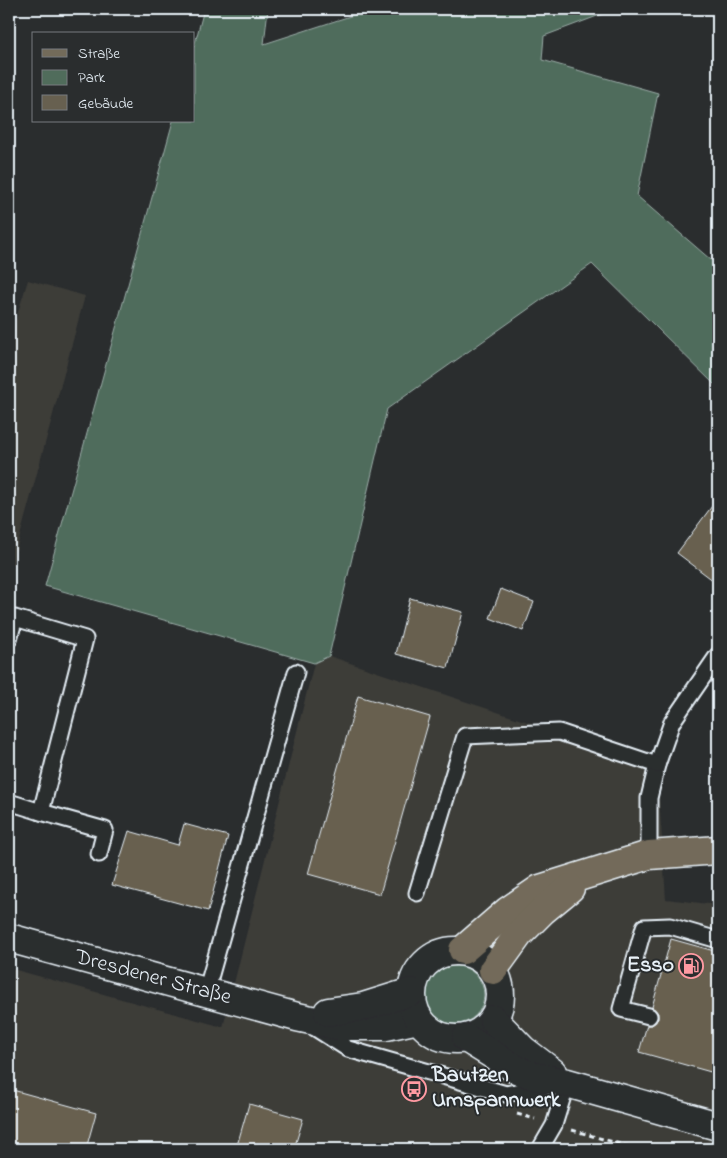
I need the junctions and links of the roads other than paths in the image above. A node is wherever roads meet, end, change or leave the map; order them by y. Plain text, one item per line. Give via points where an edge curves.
1 (9, 639) edge
2 (718, 655) edge
3 (296, 672) dead end
4 (657, 765) junction
5 (9, 802) edge
6 (41, 812) junction
7 (718, 850) edge
8 (99, 854) dead end
9 (649, 855) junction
10 (586, 874) junction
11 (417, 893) dead end
12 (9, 938) edge
13 (718, 940) edge
14 (463, 950) junction
15 (493, 970) junction
16 (206, 992) junction
17 (411, 992) junction
18 (649, 1016) dead end
19 (297, 1017) junction
20 (418, 1019) junction
21 (493, 1019) junction
22 (466, 1038) junction
23 (567, 1083) junction
24 (718, 1126) edge
25 (540, 1149) edge

1 - 6 lane via 15,618 85,639
2 - 4 lane via 672,722
3 - 16 lane
4 - 9 lane via 648,798
4 - 11 lane via 559,732 465,736
5 - 6 lane
6 - 8 lane via 105,830
7 - 9 main road
9 - 10 main road
10 - 14 main road via 540,889 508,911
10 - 15 main road via 519,934
12 - 16 main road, Dresdener Straße
13 - 18 lane via 670,926 644,927 621,1009
14 - 15 main road via 481,958
14 - 17 main road via 446,951 422,964
15 - 21 main road via 500,987 500,997
16 - 19 main road, Dresdener Straße
17 - 19 main road, Dresdener Straße via 363,1007
17 - 20 main road
19 - 20 main road, Dresdener Straße via 339,1026 386,1026
19 - 23 lane via 348,1048 506,1094
20 - 22 main road via 440,1036 453,1040
21 - 22 main road via 481,1031
21 - 23 main road via 523,1050
22 - 23 main road via 516,1068 534,1076
23 - 24 main road
23 - 25 lane via 554,1125

